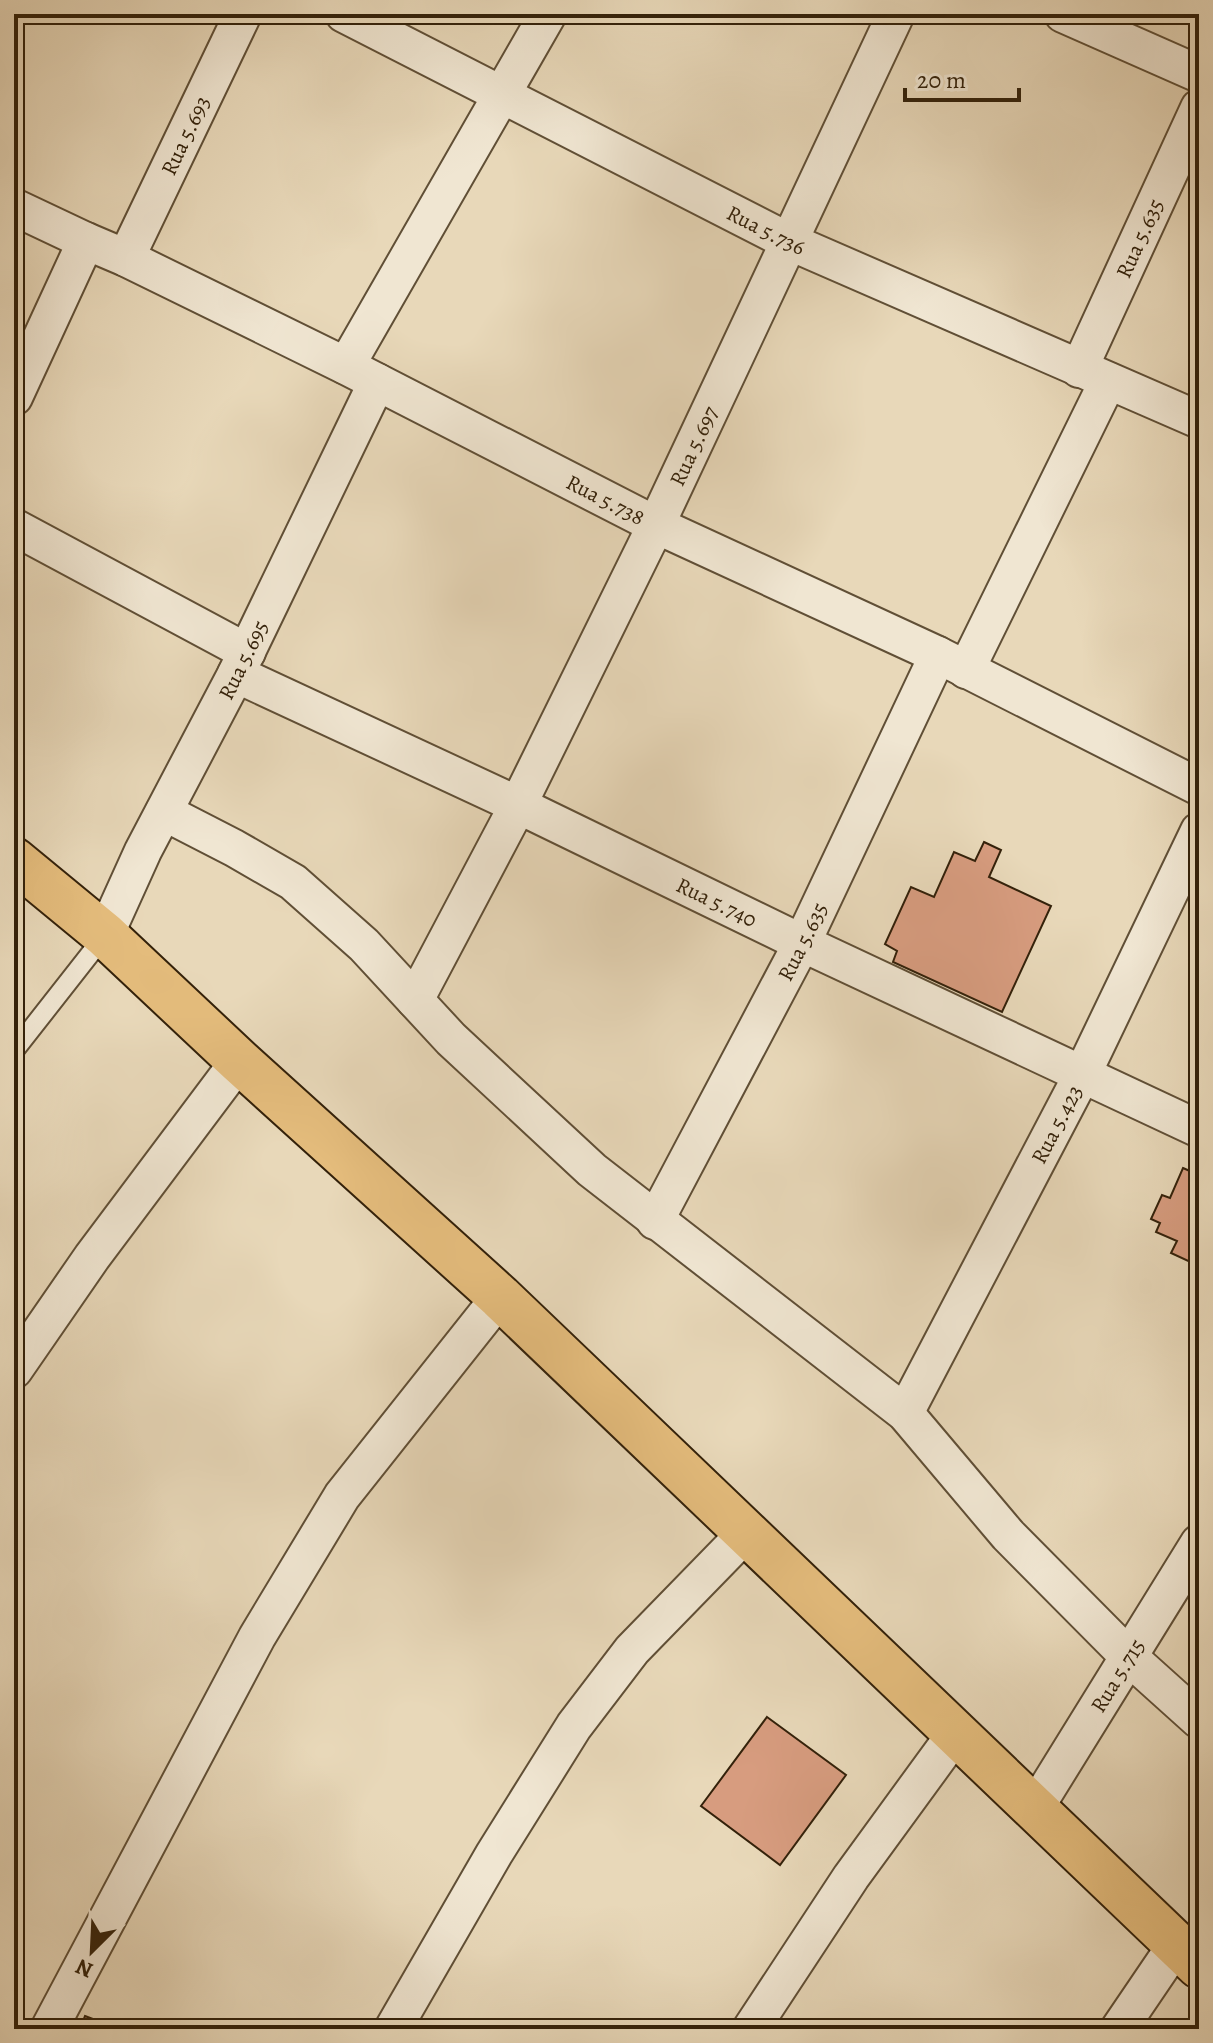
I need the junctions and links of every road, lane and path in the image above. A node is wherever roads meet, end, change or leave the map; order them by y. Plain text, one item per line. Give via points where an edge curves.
1 (243, 14) edge
2 (344, 14) edge
3 (548, 14) edge
4 (896, 14) edge
5 (1063, 14) edge
6 (1199, 74) edge
7 (502, 94) junction
8 (1199, 108) edge
9 (14, 207) edge
10 (86, 241) junction
11 (788, 241) junction
12 (126, 258) junction
13 (362, 374) junction
14 (1093, 375) junction
15 (14, 397) edge
16 (1199, 420) edge
17 (656, 525) junction
18 (14, 527) edge
19 (241, 663) junction
20 (952, 663) junction
21 (1197, 779) edge
22 (518, 805) junction
23 (164, 812) junction
24 (1199, 831) edge
25 (14, 860) edge
26 (105, 935) junction
27 (802, 943) junction
28 (415, 1000) junction
29 (15, 1046) edge
30 (239, 1061) junction
31 (1082, 1075) junction
32 (1199, 1129) edge
33 (655, 1221) junction
34 (500, 1297) junction
35 (14, 1370) edge
36 (905, 1413) junction
37 (746, 1533) junction
38 (1199, 1543) edge
39 (1129, 1657) junction
40 (1199, 1720) edge
41 (956, 1733) junction
42 (1035, 1808) junction
43 (1188, 1956) edge
44 (49, 2029) edge
45 (393, 2029) edge
46 (751, 2029) edge
47 (1119, 2029) edge

1 - 12 street, Rua 5.693
2 - 7 street, Rua 5.736
3 - 7 street, Rua 5.695
4 - 11 street, Rua 5.697
5 - 6 street
7 - 11 street, Rua 5.736
7 - 13 street, Rua 5.695
8 - 14 street, Rua 5.635
9 - 10 street, Rua 5.738
10 - 12 street, Rua 5.738
10 - 15 street
11 - 14 street, Rua 5.736
11 - 17 street, Rua 5.697
12 - 13 street, Rua 5.738
13 - 17 street, Rua 5.738
13 - 19 street, Rua 5.695
14 - 16 street, Rua 5.736
14 - 20 street, Rua 5.635
17 - 20 street, Rua 5.738
17 - 22 street, Rua 5.697
18 - 19 street, Rua 5.740
19 - 22 street, Rua 5.740
19 - 23 street, Rua 5.695
20 - 21 street, Rua 5.738
20 - 27 street, Rua 5.635
22 - 27 street, Rua 5.740
22 - 28 street, Rua 5.697
23 - 26 street, Rua 5.695
23 - 28 street via 293,882 364,945
24 - 31 street, Rua 5.423
25 - 26 main road
26 - 29 lane
26 - 30 main road
27 - 31 street, Rua 5.740
27 - 33 street, Rua 5.635
28 - 33 street via 592,1170
30 - 34 main road
30 - 35 street
31 - 32 street, Rua 5.740
31 - 36 street, Rua 5.423
33 - 36 street
34 - 37 main road
34 - 44 street via 342,1496 257,1637
36 - 39 street via 1008,1535
37 - 41 main road
37 - 45 street via 632,1650 574,1726
38 - 39 street, Rua 5.715
39 - 40 street
39 - 42 street, Rua 5.715
41 - 42 main road
41 - 46 street via 851,1877
42 - 43 main road
43 - 47 street

